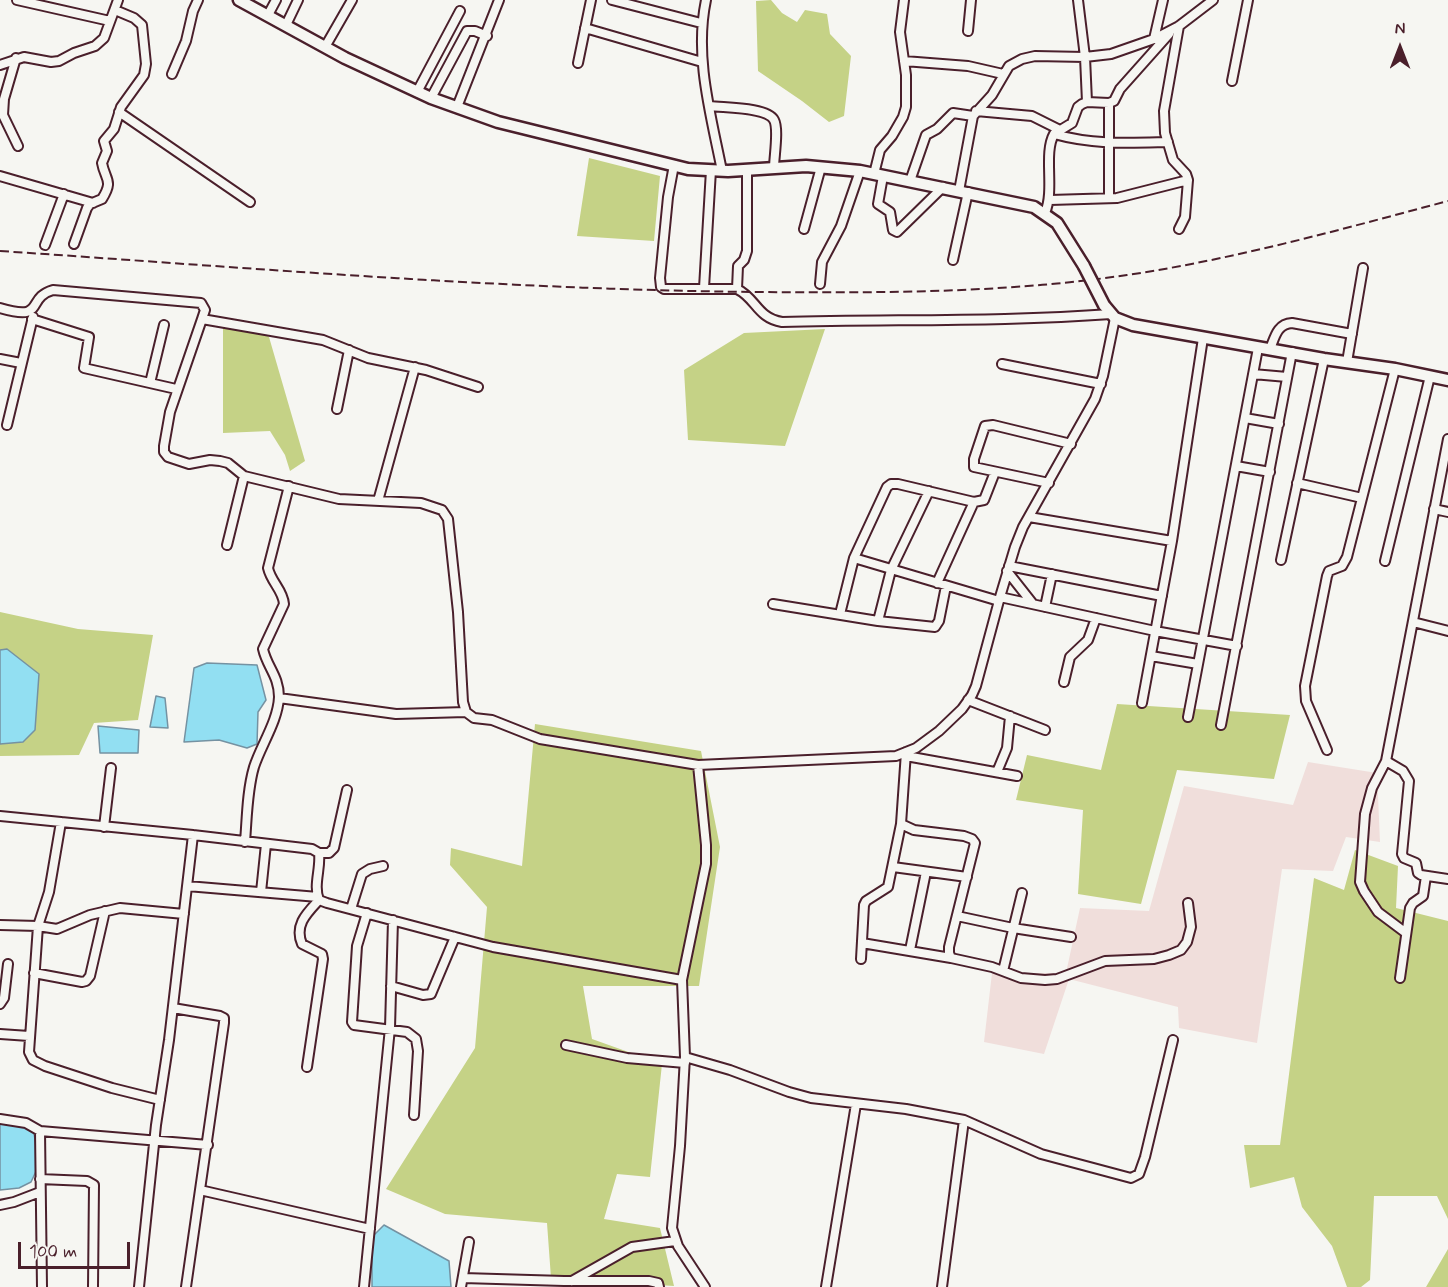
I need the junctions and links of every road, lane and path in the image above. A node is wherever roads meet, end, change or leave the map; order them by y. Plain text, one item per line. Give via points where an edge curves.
1 (17, 0) edge
2 (118, 0) edge
3 (198, 0) edge
4 (239, 0) edge
5 (276, 0) edge
6 (298, 0) edge
7 (352, 0) edge
8 (499, 0) edge
9 (591, 0) edge
10 (612, 0) edge
11 (706, 0) edge
12 (904, 0) edge
13 (971, 0) edge
14 (1078, 0) edge
15 (1163, 0) edge
16 (1213, 0) edge
17 (1248, 0) edge
18 (115, 10) junction
19 (459, 11) dead end
20 (268, 15) junction
21 (110, 21) junction
22 (701, 23) junction
23 (286, 26) junction
24 (585, 28) junction
25 (1176, 28) junction
26 (968, 31) dead end
27 (487, 36) junction
28 (1154, 39) junction
29 (326, 47) junction
30 (1085, 57) junction
31 (16, 58) junction
32 (904, 61) junction
33 (702, 62) junction
34 (578, 63) dead end
35 (0, 65) edge
36 (172, 74) dead end
37 (1003, 74) junction
38 (1232, 81) dead end
39 (417, 92) junction
40 (431, 98) junction
41 (1087, 102) junction
42 (1109, 103) junction
43 (710, 106) junction
44 (457, 107) junction
45 (119, 112) junction
46 (975, 113) junction
47 (1057, 132) junction
48 (1168, 142) junction
49 (1109, 144) junction
50 (18, 146) dead end
51 (674, 165) junction
52 (821, 167) junction
53 (774, 168) junction
54 (747, 170) junction
55 (716, 171) junction
56 (860, 171) junction
57 (878, 175) junction
58 (0, 176) edge
59 (1188, 180) junction
60 (910, 181) junction
61 (943, 188) junction
62 (963, 191) junction
63 (64, 194) junction
64 (1109, 198) junction
65 (1050, 200) junction
66 (250, 202) dead end
67 (93, 203) junction
68 (1045, 213) junction
69 (804, 229) dead end
70 (1179, 229) dead end
71 (74, 244) dead end
72 (45, 245) dead end
73 (953, 260) dead end
74 (1363, 268) dead end
75 (820, 284) dead end
76 (704, 288) junction
77 (737, 289) junction
78 (35, 307) junction
79 (0, 308) edge
80 (1110, 313) junction
81 (32, 319) junction
82 (202, 319) junction
83 (164, 324) dead end
84 (1352, 334) junction
85 (1203, 338) junction
86 (1258, 348) junction
87 (1270, 349) junction
88 (349, 350) junction
89 (1292, 352) junction
90 (0, 359) edge
91 (1324, 359) junction
92 (1347, 362) junction
93 (21, 363) junction
94 (1002, 364) dead end
95 (415, 367) junction
96 (1395, 369) junction
97 (1253, 374) junction
98 (1430, 376) junction
99 (1287, 377) junction
100 (1448, 380) edge
101 (150, 383) junction
102 (1101, 384) junction
103 (478, 387) dead end
104 (176, 389) junction
105 (337, 409) dead end
106 (1245, 418) junction
107 (7, 424) dead end
108 (1279, 424) junction
109 (1448, 439) edge
110 (1071, 444) junction
111 (1236, 466) junction
112 (995, 472) junction
113 (1270, 472) junction
114 (244, 476) junction
115 (1049, 483) junction
116 (1297, 483) junction
117 (289, 486) junction
118 (929, 491) junction
119 (1362, 498) junction
120 (378, 501) junction
121 (974, 502) junction
122 (1434, 509) junction
123 (1448, 512) edge
124 (1029, 517) junction
125 (1172, 541) junction
126 (227, 545) dead end
127 (854, 558) junction
128 (1281, 560) dead end
129 (1385, 561) dead end
130 (1008, 568) junction
131 (891, 570) junction
132 (1052, 574) junction
133 (938, 583) junction
134 (946, 586) junction
135 (1162, 596) junction
136 (999, 599) junction
137 (773, 604) dead end
138 (1033, 604) junction
139 (1045, 607) junction
140 (840, 614) junction
141 (1096, 618) junction
142 (878, 621) junction
143 (1413, 622) junction
144 (1155, 631) junction
145 (1448, 631) edge
146 (1203, 639) junction
147 (1237, 646) junction
148 (1151, 656) junction
149 (1198, 664) junction
150 (1064, 682) dead end
151 (279, 698) junction
152 (970, 698) junction
153 (1142, 703) dead end
154 (466, 712) junction
155 (1010, 716) junction
156 (1188, 717) dead end
157 (1221, 725) dead end
158 (1045, 730) dead end
159 (1327, 750) dead end
160 (906, 754) junction
161 (1386, 760) junction
162 (698, 765) junction
163 (111, 768) dead end
164 (997, 772) junction
165 (1017, 776) dead end
166 (347, 790) dead end
167 (0, 816) edge
168 (61, 822) junction
169 (901, 824) junction
170 (104, 827) junction
171 (193, 835) junction
172 (245, 842) junction
173 (266, 844) junction
174 (319, 853) junction
175 (383, 866) dead end
176 (892, 867) junction
177 (927, 872) junction
178 (1426, 876) junction
179 (967, 877) junction
180 (1448, 879) edge
181 (187, 886) junction
182 (261, 892) junction
183 (1022, 893) dead end
184 (318, 898) junction
185 (1188, 903) dead end
186 (351, 909) junction
187 (105, 911) junction
188 (184, 914) junction
189 (367, 914) junction
190 (957, 916) junction
191 (393, 920) junction
192 (0, 925) edge
193 (38, 926) junction
194 (1013, 928) junction
195 (1406, 933) junction
196 (455, 937) junction
197 (1071, 937) dead end
198 (862, 943) junction
199 (910, 950) junction
200 (951, 958) junction
201 (861, 959) dead end
202 (8, 964) dead end
203 (1003, 971) junction
204 (34, 973) junction
205 (1400, 978) dead end
206 (682, 980) junction
207 (391, 986) junction
208 (0, 1005) edge
209 (172, 1008) junction
210 (390, 1028) junction
211 (0, 1034) edge
212 (29, 1036) junction
213 (1173, 1040) dead end
214 (566, 1045) dead end
215 (685, 1060) junction
216 (307, 1067) dead end
217 (160, 1100) junction
218 (855, 1104) junction
219 (414, 1115) dead end
220 (0, 1119) edge
221 (964, 1120) junction
222 (40, 1131) junction
223 (154, 1140) junction
224 (208, 1145) junction
225 (40, 1179) junction
226 (200, 1190) junction
227 (40, 1192) junction
228 (0, 1205) edge
229 (370, 1229) junction
230 (675, 1241) junction
231 (470, 1242) dead end
232 (463, 1278) junction
233 (566, 1283) edge
234 (530, 1284) edge
235 (42, 1287) edge
236 (93, 1287) edge
237 (139, 1287) edge
238 (186, 1287) edge
239 (364, 1287) edge
240 (461, 1287) edge
241 (659, 1287) edge
242 (705, 1287) edge
243 (826, 1287) edge
244 (942, 1287) edge

1 - 21 street
2 - 18 street
3 - 36 street
4 - 20 main road
5 - 20 street
6 - 23 street
7 - 29 street
8 - 27 street
9 - 24 street
10 - 22 street
11 - 22 street
12 - 32 street via 900,32
13 - 26 street
14 - 30 street
15 - 28 street
16 - 25 street
17 - 38 street
18 - 21 street
18 - 45 street via 142,26 146,64 144,75
19 - 39 street
20 - 23 main road
21 - 31 street via 104,38 95,46 59,61
22 - 33 street
23 - 29 main road
24 - 33 street
24 - 34 street
25 - 28 street
25 - 42 street
25 - 48 street via 1164,111
27 - 40 street via 467,31
27 - 44 street
28 - 30 street via 1111,54
29 - 39 main road
30 - 37 street via 1035,56 1015,62
30 - 41 street
31 - 35 street
31 - 50 street via 3,115
32 - 37 street via 968,66
32 - 57 street via 907,91 903,117 880,150
33 - 43 street
37 - 46 street via 992,95
39 - 40 main road
40 - 44 main road
41 - 42 street
41 - 47 street via 1078,107 1072,123
42 - 49 street
43 - 53 street via 770,115 776,126
43 - 55 street
44 - 51 main road via 498,122
45 - 66 street
45 - 67 street via 114,129 103,143 107,151 102,164 109,180 107,190 102,199
46 - 47 street via 1032,116
46 - 60 street via 953,113 926,135
46 - 62 street
47 - 49 street via 1077,140
47 - 65 street via 1051,145
48 - 49 street
48 - 59 street via 1173,160
49 - 64 street
51 - 55 main road
51 - 76 street via 660,283 664,289
52 - 53 main road
52 - 56 main road
52 - 69 street
53 - 54 main road
54 - 55 main road
54 - 77 street via 747,251 738,266
55 - 76 street
56 - 57 main road
56 - 75 street via 841,226 822,262
57 - 60 main road
57 - 61 street via 878,204 890,212 893,230 897,232
58 - 63 street
59 - 64 street
59 - 70 street via 1185,217
60 - 61 main road
61 - 62 main road
62 - 68 main road
62 - 73 street
63 - 67 street
63 - 72 street
64 - 65 street
65 - 68 street
67 - 71 street via 87,208
68 - 80 main road, bridge via 1057,223
74 - 84 street
76 - 77 street
77 - 80 street via 765,316 782,322 1022,319
78 - 79 street via 29,312
78 - 81 street
78 - 82 street via 45,292 53,290 192,301 201,303 205,310
80 - 85 main road via 1133,325
80 - 102 street
81 - 93 street
81 - 101 street via 89,337 84,368
82 - 88 street via 323,340
82 - 104 street
83 - 101 street
84 - 87 street via 1285,323
84 - 92 street
85 - 86 main road
85 - 125 street
86 - 87 main road
86 - 97 street
87 - 89 main road
88 - 95 street via 378,361
88 - 105 street
89 - 91 main road
89 - 99 street
90 - 93 street
91 - 92 main road
91 - 116 street
92 - 96 main road
93 - 107 street
94 - 102 street
95 - 103 street
95 - 120 street
96 - 98 main road
96 - 119 street
97 - 99 street
97 - 106 street
98 - 100 main road
98 - 129 street
99 - 108 street
101 - 104 street
102 - 110 street
104 - 114 street via 164,452 189,464 210,460 228,463
106 - 108 street
106 - 111 street
108 - 113 street
109 - 122 street
110 - 112 street via 989,424 983,430 973,463 974,467
110 - 115 street
111 - 113 street
111 - 146 street
112 - 115 street
112 - 121 street via 984,500
113 - 147 street
114 - 117 street
114 - 126 street
115 - 124 street
116 - 119 street
116 - 128 street
117 - 120 street via 339,500
117 - 151 street via 268,568 284,596 284,604 263,649 275,674
118 - 121 street
118 - 127 street via 898,484 887,487
118 - 131 street
119 - 159 street via 1345,562 1327,576 1305,686 1306,701
120 - 154 street via 432,505 448,519
121 - 133 street
122 - 123 street
122 - 143 street
124 - 125 street
124 - 130 street
125 - 135 street
127 - 131 street
127 - 140 street
130 - 132 street
130 - 136 street
130 - 138 street
131 - 133 street
131 - 142 street
132 - 135 street
132 - 139 street
133 - 134 street
134 - 136 street
134 - 142 street via 935,627
135 - 144 street
136 - 138 street
136 - 152 street
137 - 140 street
138 - 139 street
139 - 141 street
140 - 142 street
141 - 144 street
141 - 150 street via 1088,640 1069,660
143 - 145 street
143 - 161 street
144 - 146 street
144 - 148 street
146 - 147 street
146 - 149 street
147 - 157 street
148 - 149 street
148 - 153 street
149 - 156 street
151 - 154 street via 396,714
151 - 172 street via 252,777
152 - 155 street
152 - 160 street via 939,731
154 - 162 street via 540,739
155 - 158 street
155 - 164 street via 1007,748
160 - 162 street
160 - 164 street
160 - 169 street
161 - 178 street via 1407,775 1402,854 1416,863 1418,873
161 - 195 street via 1366,807 1360,882 1378,912
162 - 206 street via 706,864
163 - 170 street
164 - 165 street
166 - 174 street via 334,848 329,853
167 - 168 street
168 - 170 street
168 - 193 street via 49,892
169 - 176 street
169 - 179 street via 914,830 972,839 975,843
170 - 171 street
171 - 172 street
171 - 181 street
172 - 173 street
173 - 174 street
173 - 182 street
174 - 184 street
175 - 186 street via 362,874
176 - 177 street
176 - 198 street via 888,887 864,905
177 - 179 street
177 - 199 street
178 - 180 street
178 - 195 street via 1423,896 1410,908
179 - 190 street
181 - 182 street
181 - 188 street
182 - 184 street
183 - 194 street
184 - 186 street
184 - 216 street via 302,920 299,932 302,944 322,954 323,959
185 - 203 street via 1191,927 1187,942 1169,955 1105,961 1057,979 1021,978
186 - 189 street
187 - 188 street via 129,908
187 - 193 street via 62,928
187 - 204 street via 86,981
188 - 209 street
189 - 191 street
189 - 210 street via 357,946 352,1022
190 - 194 street
190 - 200 street via 948,953
191 - 196 street
191 - 207 street
192 - 193 street
193 - 204 street
194 - 197 street
194 - 203 street
195 - 205 street
196 - 206 street
196 - 207 street via 431,994
198 - 199 street
198 - 201 street
199 - 200 street
200 - 203 street
202 - 208 street
204 - 212 street
206 - 215 street
207 - 210 street
209 - 217 street
209 - 224 street via 224,1018
210 - 219 street via 407,1032 418,1044
210 - 229 street
211 - 212 street
212 - 217 street via 33,1060 45,1066
213 - 221 street via 1145,1157 1136,1177 1041,1154
214 - 215 street via 627,1058
215 - 218 street via 730,1070 811,1098
215 - 230 street via 672,1228
217 - 223 street
218 - 221 street
218 - 243 street
220 - 222 street via 26,1123
221 - 244 street
222 - 223 street
222 - 225 street
223 - 224 street
223 - 237 street
224 - 226 street
225 - 227 street
225 - 236 street via 87,1181 94,1185
226 - 229 street
226 - 238 street
227 - 228 street
227 - 235 street
229 - 239 street
230 - 233 street via 632,1247
230 - 242 street
231 - 232 street
232 - 234 street
232 - 240 street
233 - 234 street
233 - 241 street via 650,1281

